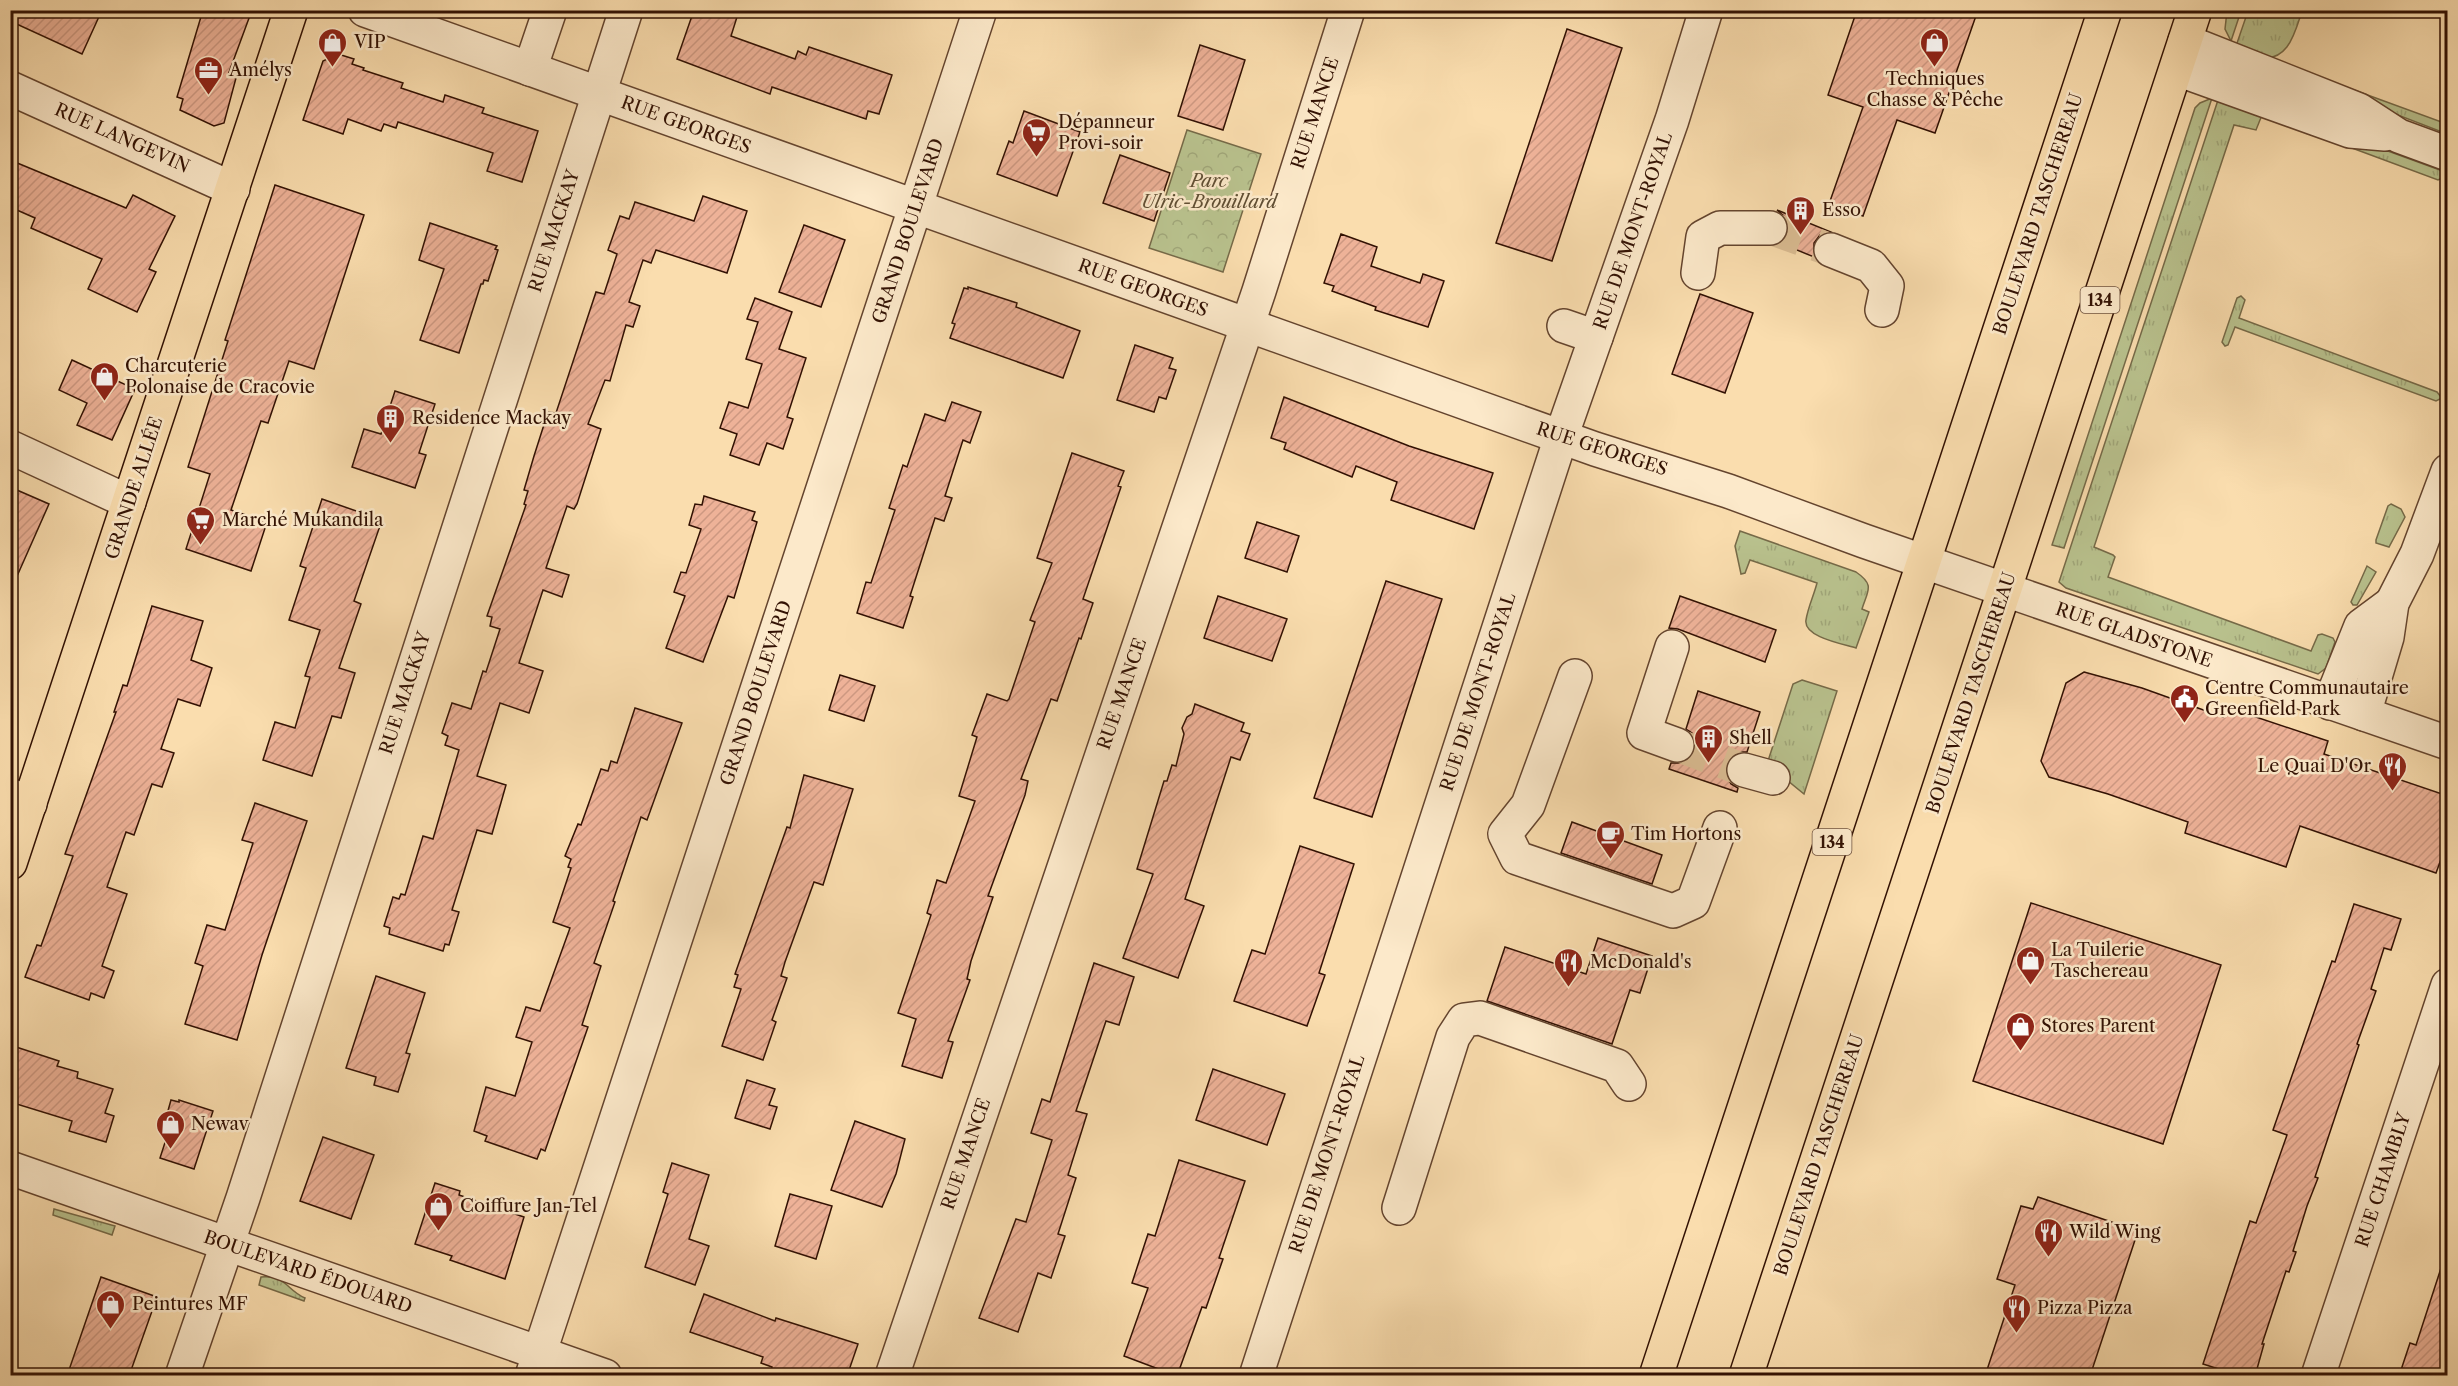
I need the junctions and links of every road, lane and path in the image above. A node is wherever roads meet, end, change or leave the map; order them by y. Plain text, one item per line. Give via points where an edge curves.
1 (291, 10) edge
2 (365, 10) edge
3 (550, 10) edge
4 (626, 10) edge
5 (980, 10) edge
6 (1348, 10) edge
7 (1706, 10) edge
8 (2105, 10) edge
9 (2195, 10) edge
10 (2181, 55) junction
11 (530, 69) junction
12 (10, 88) edge
13 (600, 94) junction
14 (2448, 154) edge
15 (233, 189) junction
16 (916, 207) junction
17 (1770, 228) tunnel mouth
18 (1832, 250) tunnel mouth
19 (1698, 273) dead end
20 (1882, 310) dead end
21 (1247, 325) junction
22 (1564, 326) dead end
23 (1596, 337) junction
24 (1561, 436) junction
25 (10, 447) edge
26 (2448, 471) edge
27 (129, 502) junction
28 (1923, 562) junction
29 (2005, 590) junction
30 (2392, 603) junction
31 (1672, 647) dead end
32 (1575, 676) dead end
33 (2330, 703) junction
34 (2364, 714) junction
35 (2448, 743) edge
36 (1677, 745) tunnel mouth
37 (20, 800) edge
38 (1720, 828) dead end
39 (10, 863) edge
40 (2448, 985) edge
41 (1629, 1084) dead end
42 (10, 1168) edge
43 (1399, 1208) dead end
44 (227, 1244) junction
45 (536, 1364) edge
46 (182, 1376) edge
47 (605, 1376) edge
48 (892, 1376) edge
49 (1256, 1376) edge
50 (1656, 1376) edge
51 (1746, 1376) edge
52 (2318, 1376) edge

1 - 15 main road, GRANDE ALLÉE
2 - 11 street, RUE GEORGES
3 - 11 street
4 - 13 street, RUE MACKAY
5 - 16 street, GRAND BOULEVARD
6 - 21 street, RUE MANCE
7 - 23 street, RUE DE MONT-ROYAL
8 - 28 main road, BOULEVARD TASCHEREAU / 134
9 - 10 main road, BOULEVARD TASCHEREAU / 134
10 - 14 street via 2350,131 2399,136
10 - 29 main road, BOULEVARD TASCHEREAU / 134
11 - 13 street, RUE GEORGES
12 - 15 street, RUE LANGEVIN
13 - 16 street, RUE GEORGES
13 - 44 street, RUE MACKAY
15 - 27 main road, GRANDE ALLÉE
16 - 21 street, RUE GEORGES
16 - 45 street, GRAND BOULEVARD
17 - 19 street via 1720,228 1703,237
18 - 20 street via 1871,266 1887,286
21 - 24 street, RUE GEORGES
21 - 48 street, RUE MANCE
22 - 23 street
23 - 24 street, RUE DE MONT-ROYAL
24 - 28 street, RUE GEORGES
24 - 49 street, RUE DE MONT-ROYAL
25 - 27 street
26 - 30 street
27 - 37 main road, GRANDE ALLÉE
28 - 29 street, RUE GLADSTONE
28 - 50 main road, BOULEVARD TASCHEREAU / 134
29 - 33 street, RUE GLADSTONE
29 - 51 main road, BOULEVARD TASCHEREAU / 134
30 - 33 street via 2361,626
30 - 34 street via 2387,636
31 - 36 street via 1644,733
32 - 38 street via 1528,805 1506,834 1517,858 1673,911 1694,902
33 - 34 street, RUE GLADSTONE
34 - 35 street, RUE GLADSTONE
37 - 39 main road, GRANDE ALLÉE
40 - 52 street, RUE CHAMBLY
41 - 43 street via 1617,1066 1480,1018 1464,1020 1453,1037
42 - 44 street, BOULEVARD ÉDOUARD
44 - 45 street, BOULEVARD ÉDOUARD
44 - 46 street, RUE MACKAY
45 - 47 street, BOULEVARD ÉDOUARD

